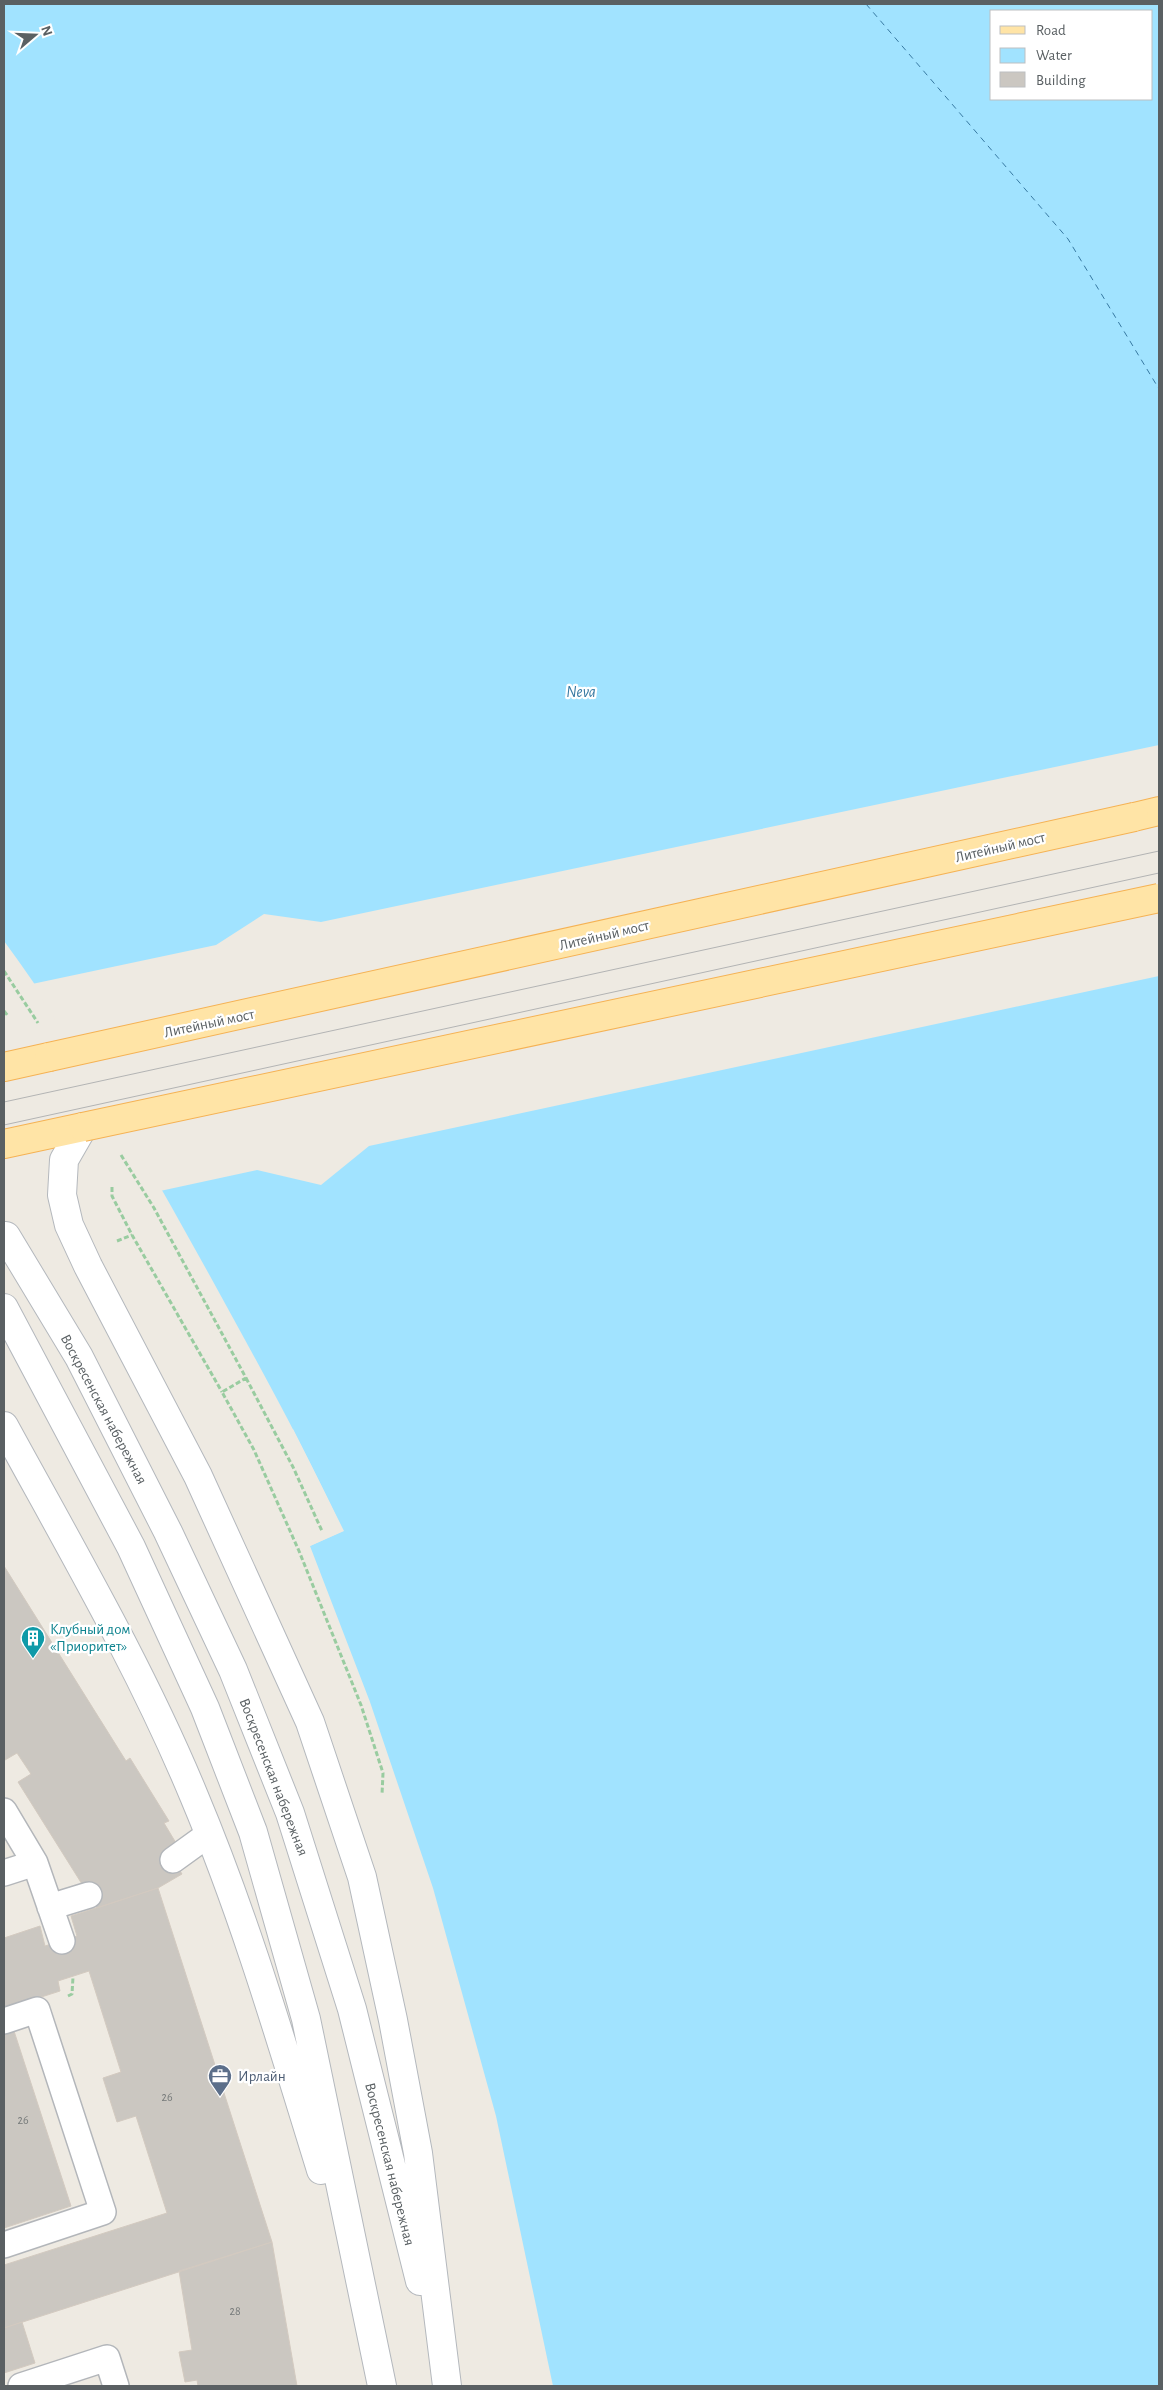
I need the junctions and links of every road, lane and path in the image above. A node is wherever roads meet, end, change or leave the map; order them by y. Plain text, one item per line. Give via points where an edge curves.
1 (1159, 812) edge
2 (1159, 898) edge
3 (4, 971) edge
4 (4, 1011) edge
5 (8, 1016) dead end
6 (43, 1029) dead end
7 (4, 1054) edge
8 (49, 1057) junction
9 (4, 1067) edge
10 (83, 1127) junction
11 (4, 1144) edge
12 (118, 1150) dead end
13 (112, 1187) dead end
14 (132, 1235) junction
15 (6, 1236) dead end
16 (112, 1243) dead end
17 (4, 1308) edge
18 (246, 1378) junction
19 (222, 1392) junction
20 (4, 1426) edge
21 (322, 1531) dead end
22 (382, 1795) dead end
23 (4, 1811) edge
24 (208, 1834) junction
25 (173, 1860) dead end
26 (35, 1863) junction
27 (4, 1873) edge
28 (89, 1895) dead end
29 (50, 1907) junction
30 (62, 1940) dead end
31 (4, 2021) edge
32 (4, 2245) edge
33 (367, 2315) junction
34 (21, 2386) edge
35 (116, 2386) edge
36 (382, 2386) edge
37 (447, 2386) edge

1 - 8 main road, Литейный мост, bridge
2 - 10 main road, bridge
3 - 6 path
4 - 5 path
7 - 8 main road
8 - 9 main road, Литейный мост
10 - 11 main road
10 - 37 main road via 64,1160 62,1195 69,1225 198,1476 310,1722 362,1877 418,2153
12 - 18 path via 154,1208
13 - 14 path via 112,1196
14 - 16 path
14 - 19 path
15 - 37 main road, Воскресенская набережная via 79,1357 168,1532 233,1670 290,1813 352,2009
17 - 33 main road via 131,1547 206,1708 253,1832 306,2019
18 - 19 path
18 - 21 path
19 - 22 path via 254,1450 299,1551 361,1705 383,1773
20 - 24 main road via 117,1633 194,1796
23 - 26 lane
24 - 25 lane
24 - 33 main road via 251,1948
26 - 27 lane
26 - 29 lane
28 - 29 lane
29 - 30 lane
31 - 32 lane via 37,2010 103,2212
33 - 36 main road
34 - 35 lane via 107,2358

